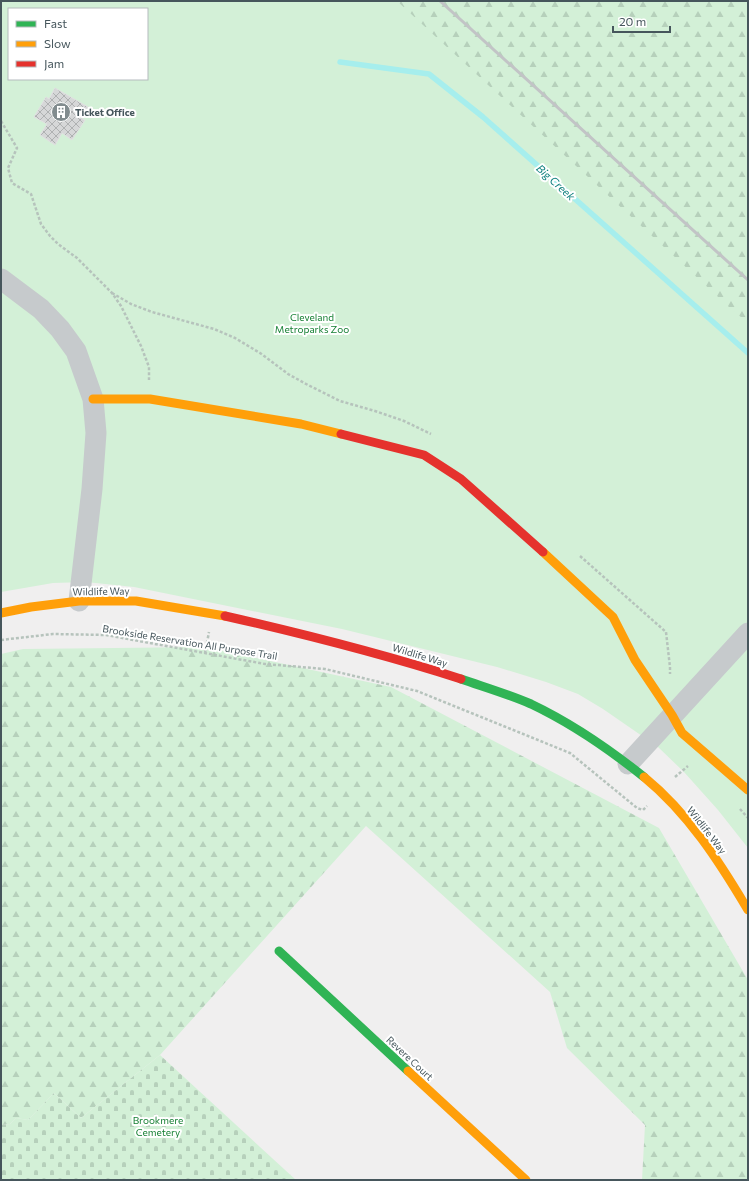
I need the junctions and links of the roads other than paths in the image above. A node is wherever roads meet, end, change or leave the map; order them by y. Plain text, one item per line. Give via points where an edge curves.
1 (1, 279) edge
2 (93, 398) junction
3 (79, 601) junction
4 (1, 613) edge
5 (748, 633) edge
6 (672, 715) junction
7 (628, 764) junction
8 (748, 790) edge
9 (748, 910) edge
10 (279, 951) dead end
11 (526, 1180) edge

1 - 2 street via 42,309 60,329 76,351
2 - 3 street via 96,433
2 - 6 street via 150,399 301,424 424,456 461,479 613,617 635,660
3 - 4 street, Wildlife Way
3 - 7 street, Wildlife Way via 136,601 214,613 410,663 530,704 562,721
5 - 6 street
6 - 7 street
6 - 8 street via 682,733
7 - 9 street, Wildlife Way via 661,791 693,827 726,873
10 - 11 street, Revere Court

